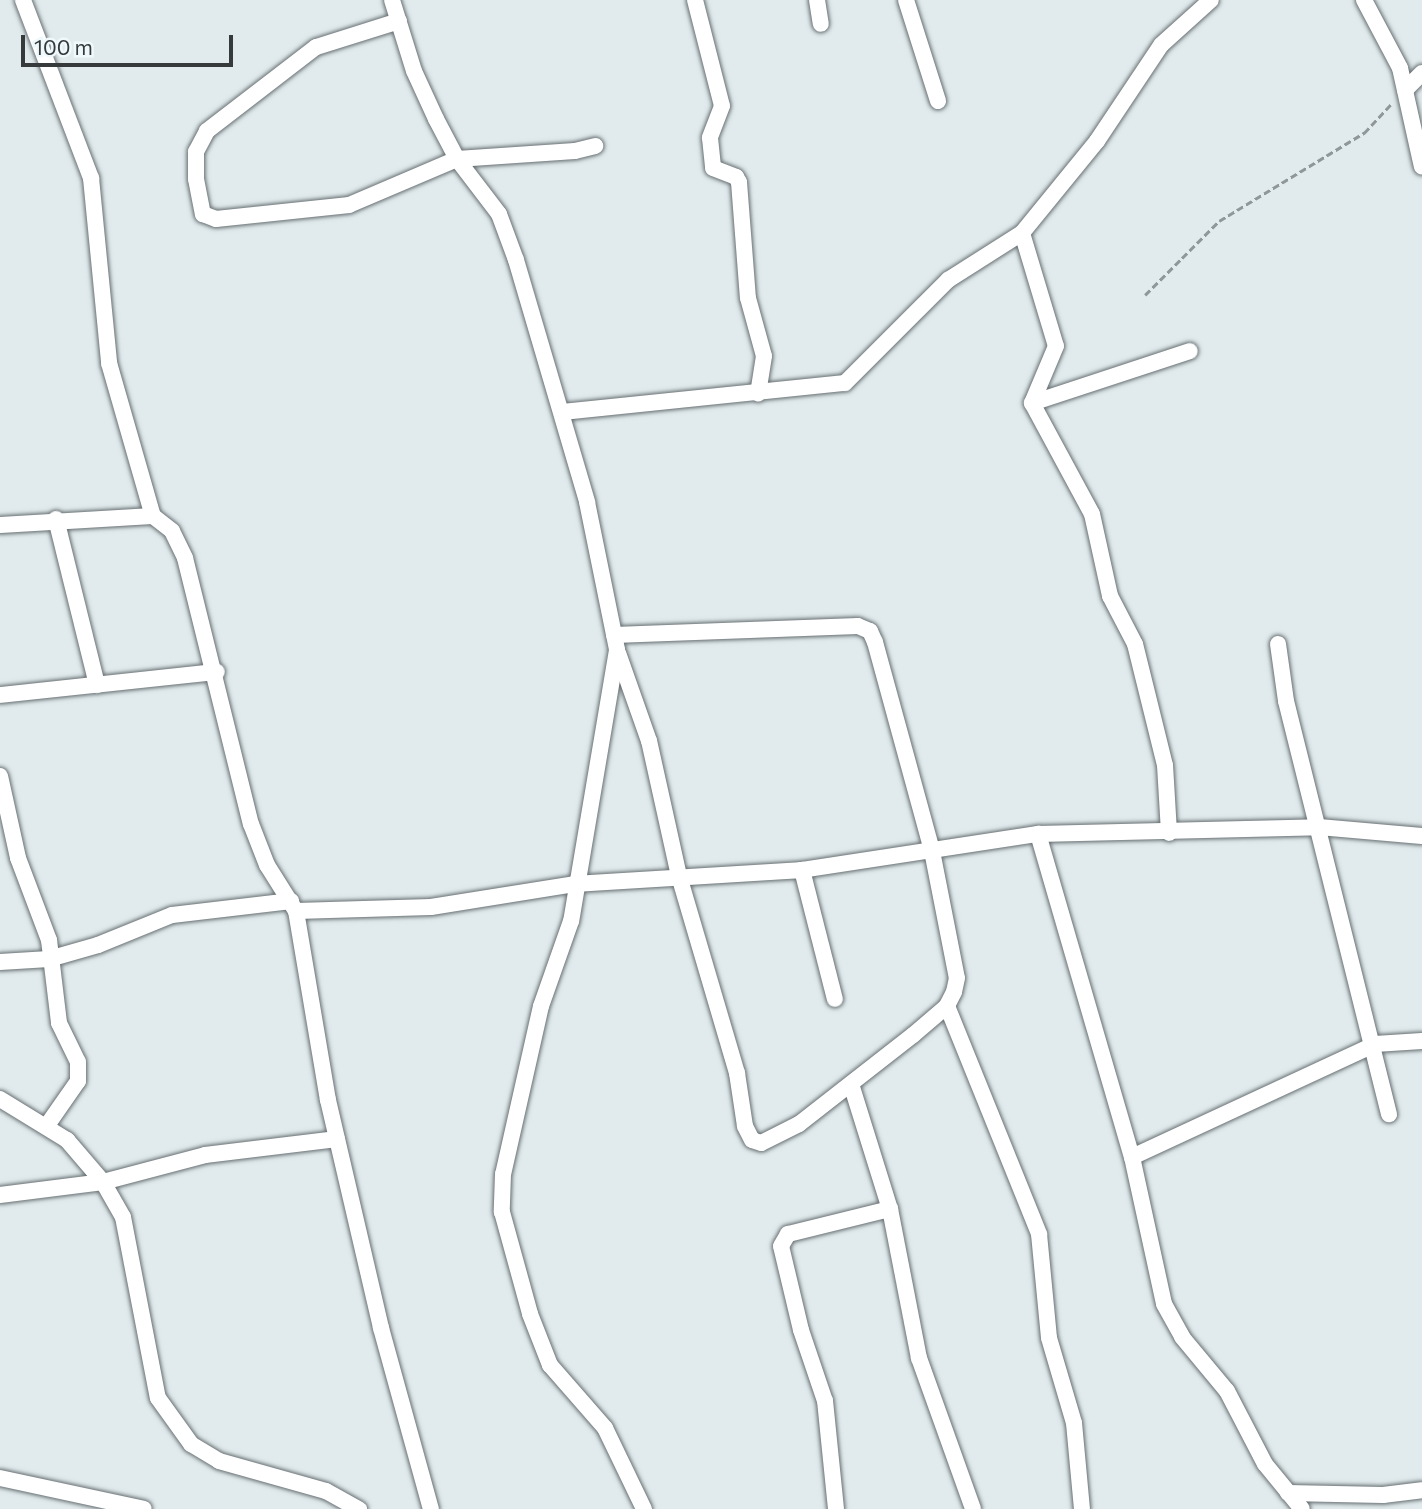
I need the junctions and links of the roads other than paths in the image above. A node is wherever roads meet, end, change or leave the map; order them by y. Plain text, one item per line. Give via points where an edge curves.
1 (23, 0) edge
2 (695, 0) edge
3 (817, 0) edge
4 (906, 0) edge
5 (1211, 0) edge
6 (1364, 0) edge
7 (395, 1) edge
8 (399, 21) junction
9 (821, 24) dead end
10 (1422, 74) edge
11 (1405, 90) junction
12 (939, 101) dead end
13 (595, 146) dead end
14 (457, 159) junction
15 (1422, 167) edge
16 (1022, 233) junction
17 (1190, 351) dead end
18 (758, 394) junction
19 (1032, 403) junction
20 (562, 412) junction
21 (153, 516) junction
22 (56, 519) junction
23 (0, 525) edge
24 (616, 643) junction
25 (1278, 644) dead end
26 (216, 672) junction
27 (97, 685) junction
28 (0, 695) edge
29 (0, 776) edge
30 (1319, 827) junction
31 (1169, 832) junction
32 (1038, 834) junction
33 (1422, 836) edge
34 (932, 851) junction
35 (802, 870) junction
36 (679, 876) junction
37 (574, 884) junction
38 (293, 906) junction
39 (49, 959) junction
40 (0, 962) edge
41 (835, 999) dead end
42 (947, 1006) junction
43 (1422, 1041) edge
44 (1375, 1044) junction
45 (851, 1084) junction
46 (0, 1098) edge
47 (1389, 1114) dead end
48 (48, 1125) junction
49 (337, 1139) junction
50 (1132, 1157) junction
51 (103, 1181) junction
52 (0, 1195) edge
53 (890, 1209) junction
54 (0, 1478) edge
55 (1422, 1490) edge
56 (1289, 1493) junction
57 (144, 1509) edge
58 (359, 1509) edge
59 (431, 1509) edge
60 (644, 1509) edge
61 (836, 1509) edge
62 (973, 1509) edge
63 (1082, 1509) edge
64 (1302, 1509) edge

1 - 21 street via 91,178 109,363
2 - 18 street via 722,106 710,138 713,168 738,182 748,298 764,356
3 - 9 street
4 - 12 street
5 - 16 street via 1161,45 1097,141
6 - 11 street via 1400,68
7 - 8 street
8 - 14 street via 414,71
8 - 14 street via 316,47 207,131 196,152 195,178 203,214 216,219 349,205
10 - 11 street
11 - 15 street
13 - 14 street
14 - 20 street via 499,214
16 - 18 street via 948,280 845,383
16 - 19 street via 1056,346
17 - 19 street
18 - 20 street
19 - 31 street via 1092,514 1110,596 1135,644 1165,765
20 - 24 street
21 - 22 street
21 - 26 street via 172,531 185,558
22 - 23 street
22 - 27 street
24 - 34 street via 858,626 870,631
24 - 36 street via 649,741
24 - 37 street via 605,738
25 - 30 street via 1286,701
26 - 27 street
26 - 38 street via 251,824 267,865
27 - 28 street
29 - 39 street via 18,858 49,940
30 - 31 street
30 - 33 street
30 - 44 street
31 - 32 street
32 - 34 street
32 - 50 street
34 - 35 street
34 - 42 street via 957,978
35 - 36 street
35 - 41 street
36 - 37 street
36 - 45 street via 752,1140 761,1143 777,1138
37 - 38 street via 431,907
37 - 60 street via 566,944 541,1006 512,1131 503,1174 502,1212 530,1314 550,1365 605,1428
38 - 39 street via 172,915 129,935
38 - 49 street via 312,1026
39 - 40 street
39 - 48 street via 59,1023 78,1062 78,1081
42 - 45 street
42 - 63 street via 1039,1234 1049,1338 1074,1423
43 - 44 street
44 - 47 street
44 - 50 street
45 - 53 street
46 - 48 street
48 - 51 street
49 - 51 street via 205,1155
49 - 59 street via 381,1328
50 - 56 street via 1164,1304 1182,1337 1227,1391 1265,1464
51 - 52 street
51 - 58 street via 123,1217 158,1398 175,1425 191,1444 219,1461 326,1491
53 - 61 street via 788,1234 781,1246 830,1423
53 - 62 street via 919,1359
54 - 57 street
55 - 56 street via 1383,1495
56 - 64 street

